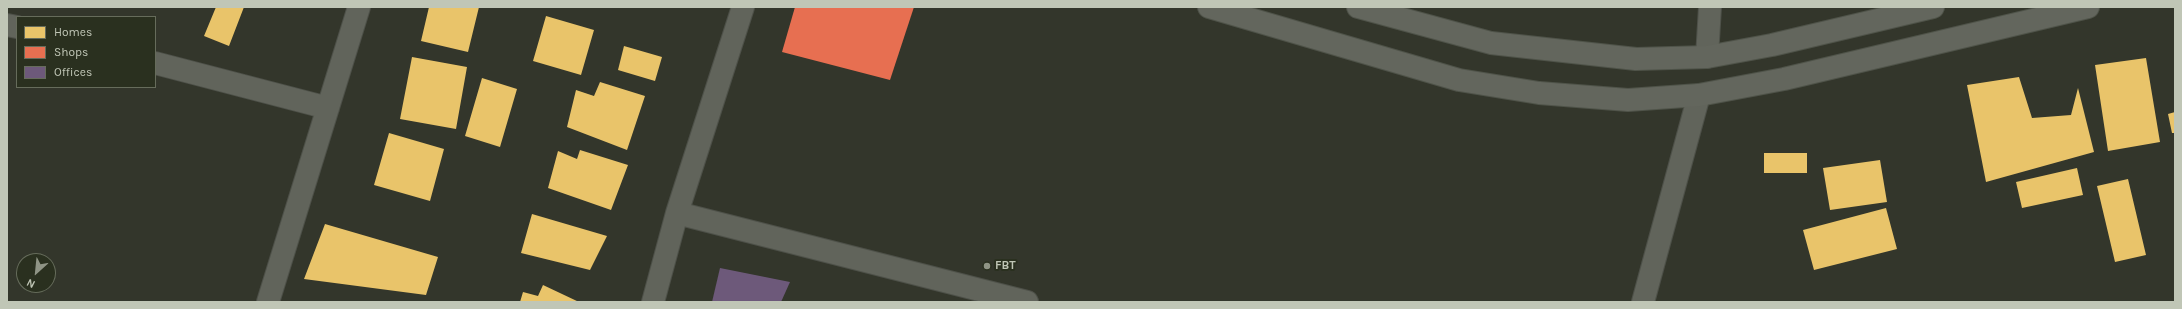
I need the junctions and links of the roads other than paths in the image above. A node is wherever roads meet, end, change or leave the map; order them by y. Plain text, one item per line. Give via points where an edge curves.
1 (359, 7) edge
2 (744, 7) edge
3 (1209, 7) edge
4 (1358, 7) edge
5 (1710, 7) edge
6 (1933, 7) edge
7 (2088, 7) edge
8 (1707, 57) junction
9 (156, 63) edge
10 (1699, 95) junction
11 (328, 108) junction
12 (677, 213) junction
13 (971, 295) edge
14 (268, 302) edge
15 (653, 302) edge
16 (1028, 302) edge
17 (1643, 302) edge

1 - 11 street
2 - 12 street
3 - 10 main road via 1459,80 1539,93 1628,100
4 - 8 main road via 1491,43 1636,59
5 - 8 street
6 - 8 main road via 1772,45
7 - 10 main road via 1784,79
9 - 11 street
10 - 17 street
11 - 14 street
12 - 13 street
12 - 15 street
13 - 16 street

